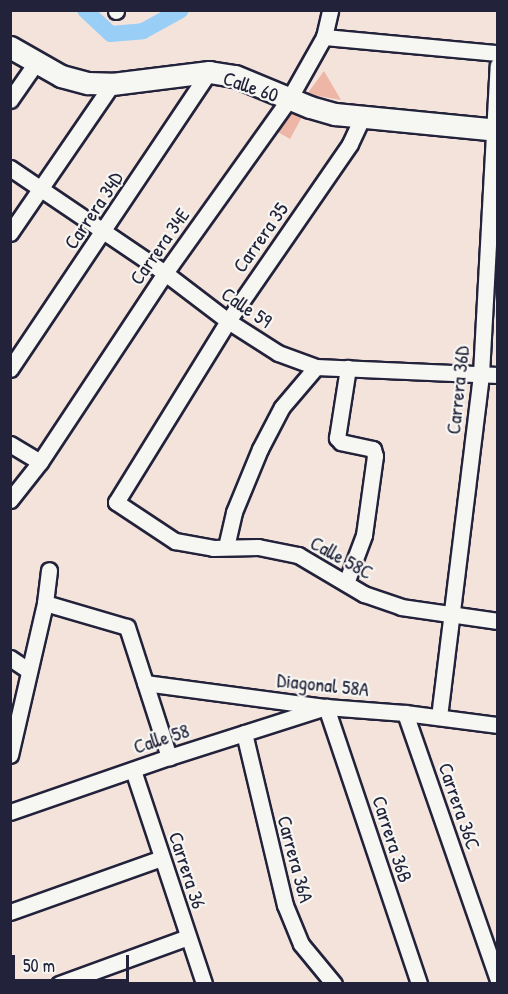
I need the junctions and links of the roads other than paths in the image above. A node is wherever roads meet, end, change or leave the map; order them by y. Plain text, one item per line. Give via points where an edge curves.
1 (330, 10) edge
2 (324, 38) junction
3 (10, 47) edge
4 (498, 53) edge
5 (36, 63) junction
6 (498, 65) edge
7 (209, 72) junction
8 (112, 84) junction
9 (289, 99) junction
10 (10, 100) edge
11 (362, 118) junction
12 (496, 130) edge
13 (10, 168) edge
14 (41, 188) junction
15 (104, 231) junction
16 (10, 233) edge
17 (165, 273) junction
18 (228, 321) junction
19 (316, 367) junction
20 (348, 368) junction
21 (10, 369) edge
22 (482, 374) junction
23 (498, 375) edge
24 (10, 444) edge
25 (40, 462) junction
26 (10, 500) edge
27 (116, 502) joint
28 (226, 547) junction
29 (49, 570) dead end
30 (346, 583) junction
31 (45, 603) junction
32 (451, 613) junction
33 (498, 621) edge
34 (10, 658) edge
35 (28, 670) junction
36 (145, 683) junction
37 (326, 707) junction
38 (405, 713) junction
39 (439, 717) junction
40 (496, 729) edge
41 (244, 733) junction
42 (11, 753) edge
43 (169, 757) junction
44 (133, 770) junction
45 (10, 812) edge
46 (162, 858) junction
47 (10, 912) edge
48 (188, 937) junction
49 (498, 981) edge
50 (59, 984) edge
51 (204, 984) edge
52 (334, 984) edge
53 (419, 984) edge

1 - 2 street, Carrera 34E
2 - 4 street
2 - 9 street, Carrera 34E
3 - 5 street, Calle 60
5 - 8 street, Calle 60 via 61,76
5 - 10 street
6 - 12 street, Carrera 36D
7 - 8 street, Calle 60
7 - 9 street, Calle 60 via 235,76
7 - 15 street, Carrera 34D
8 - 14 street
9 - 11 street, Calle 60
9 - 17 street, Carrera 34E
11 - 12 street, Calle 60
11 - 18 street, Carrera 35 via 350,144
12 - 22 street, Carrera 36D
13 - 14 street, Calle 59
14 - 15 street, Calle 59
14 - 16 street
15 - 17 street, Calle 59
15 - 21 street, Carrera 34D
17 - 18 street, Calle 59
17 - 25 street, Carrera 34E
18 - 19 street, Calle 59 via 278,353
18 - 27 street, Carrera 35
19 - 20 street, Calle 59
19 - 28 street via 282,406 234,512
20 - 22 street, Calle 59
20 - 30 street via 338,438 373,449 375,456 364,536
22 - 23 street, Calle 59
22 - 32 street, Carrera 36D
24 - 25 street
25 - 26 street, Carrera 34E
27 - 28 street, Calle 58C via 175,541
28 - 30 street, Calle 58C via 258,546 298,555
29 - 31 street
30 - 32 street, Calle 58C via 401,607
31 - 35 street
31 - 36 street via 127,627
32 - 33 street
32 - 39 street, Carrera 36D
34 - 35 street
35 - 42 street
36 - 37 street, Diagonal 58A
36 - 43 street
37 - 38 street, Diagonal 58A
37 - 41 street, Calle 58
37 - 53 street, Carrera 36B
38 - 39 street, Diagonal 58A
38 - 49 street, Carrera 36C
39 - 40 street, Diagonal 58A
41 - 43 street, Calle 58
41 - 52 street, Carrera 36A via 285,905 301,944
43 - 44 street, Calle 58
44 - 45 street, Calle 58
44 - 46 street, Carrera 36
46 - 47 street
46 - 48 street, Carrera 36
48 - 50 street
48 - 51 street, Carrera 36

